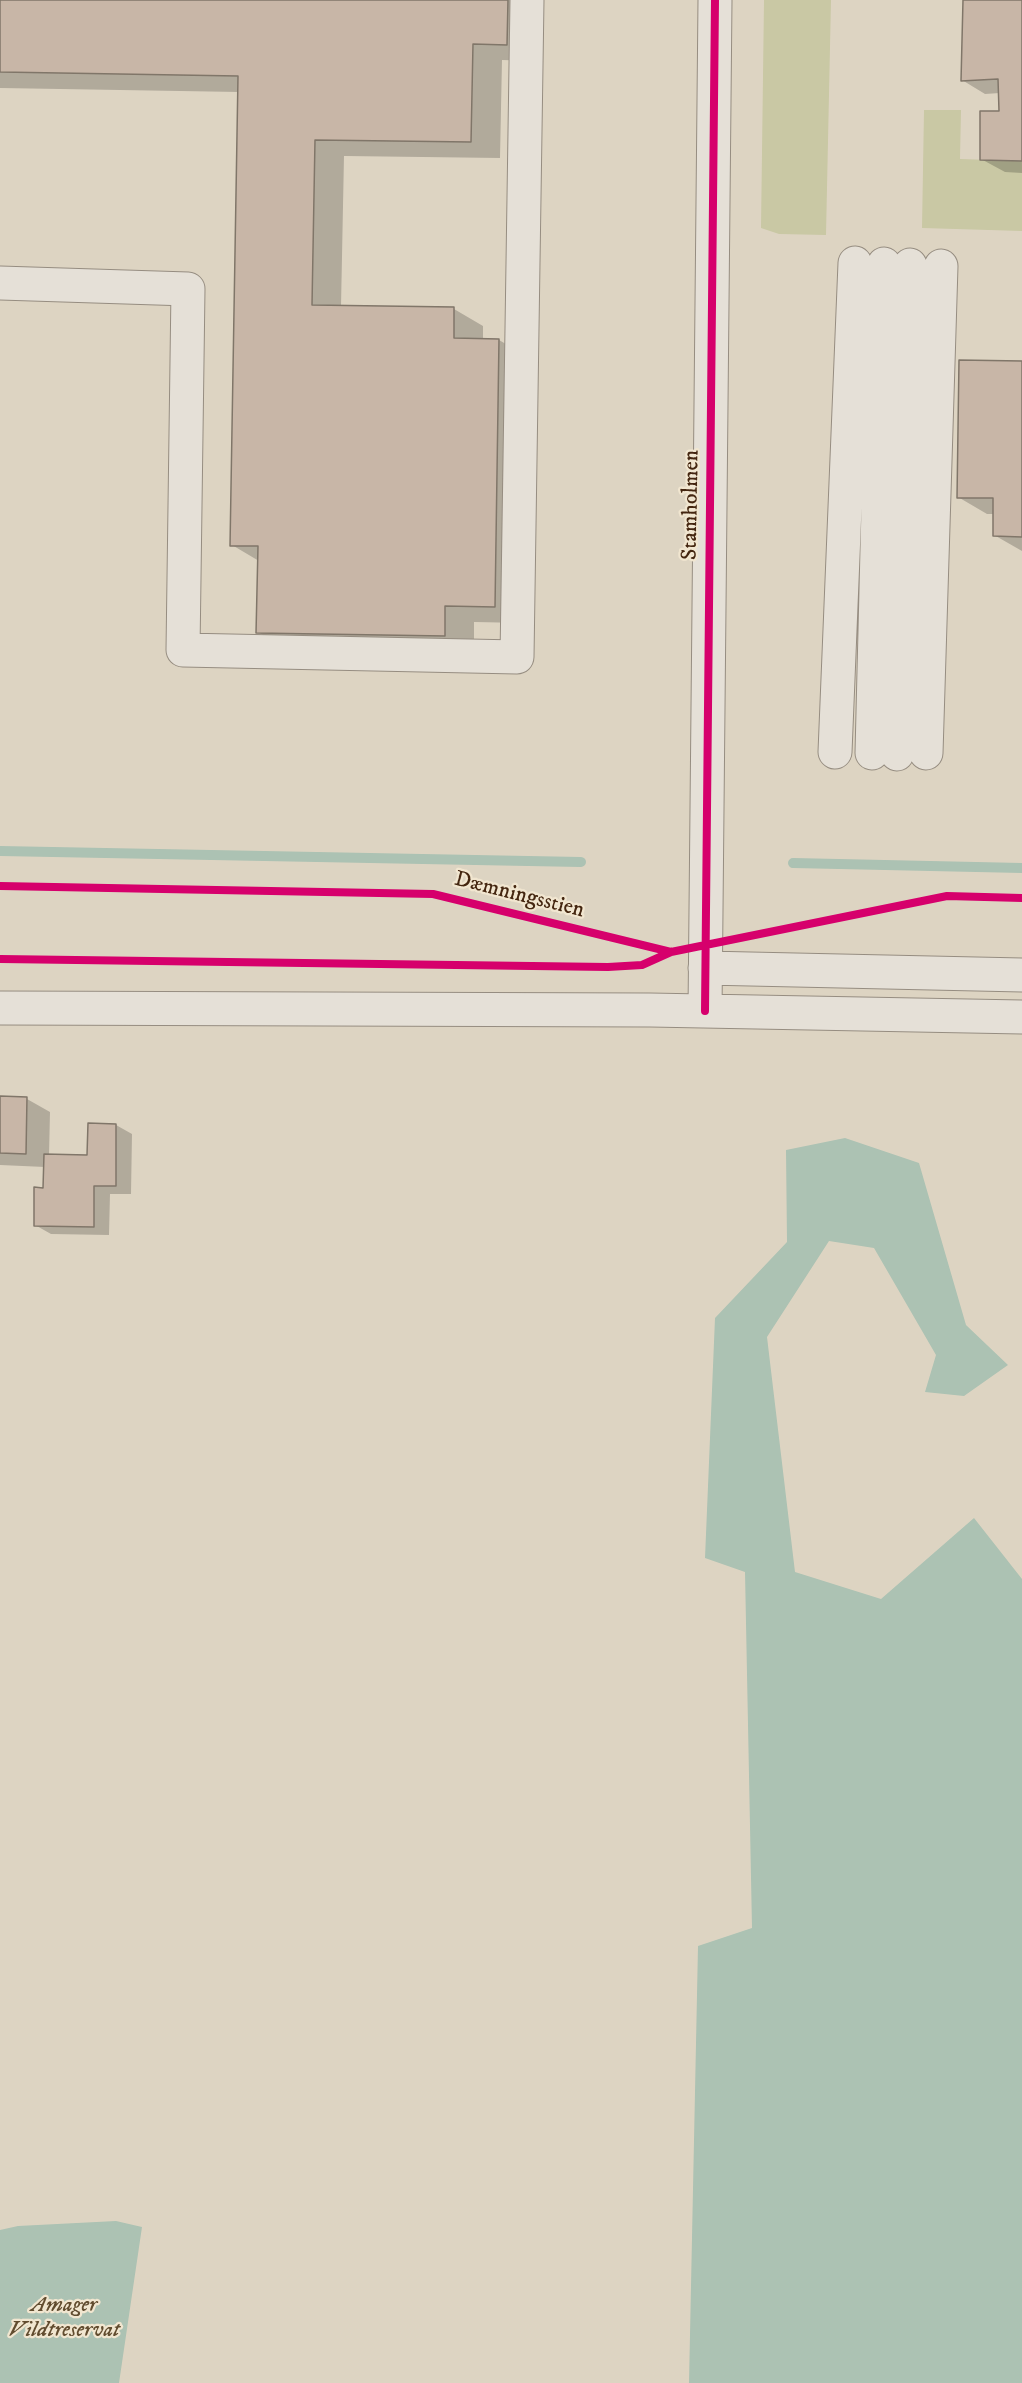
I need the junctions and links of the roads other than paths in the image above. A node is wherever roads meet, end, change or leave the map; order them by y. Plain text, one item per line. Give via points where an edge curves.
1 (526, 0) edge
2 (715, 0) edge
3 (897, 264) junction
4 (0, 283) edge
5 (836, 752) dead end
6 (705, 968) junction
7 (1022, 975) edge
8 (0, 1008) edge
9 (705, 1011) junction
10 (1022, 1017) edge

1 - 4 street via 517,657 183,650 188,289
2 - 6 street, Stamholmen
3 - 3 street via 898,753
3 - 5 street
6 - 7 street
6 - 9 street, Stamholmen
8 - 9 street
9 - 10 street

